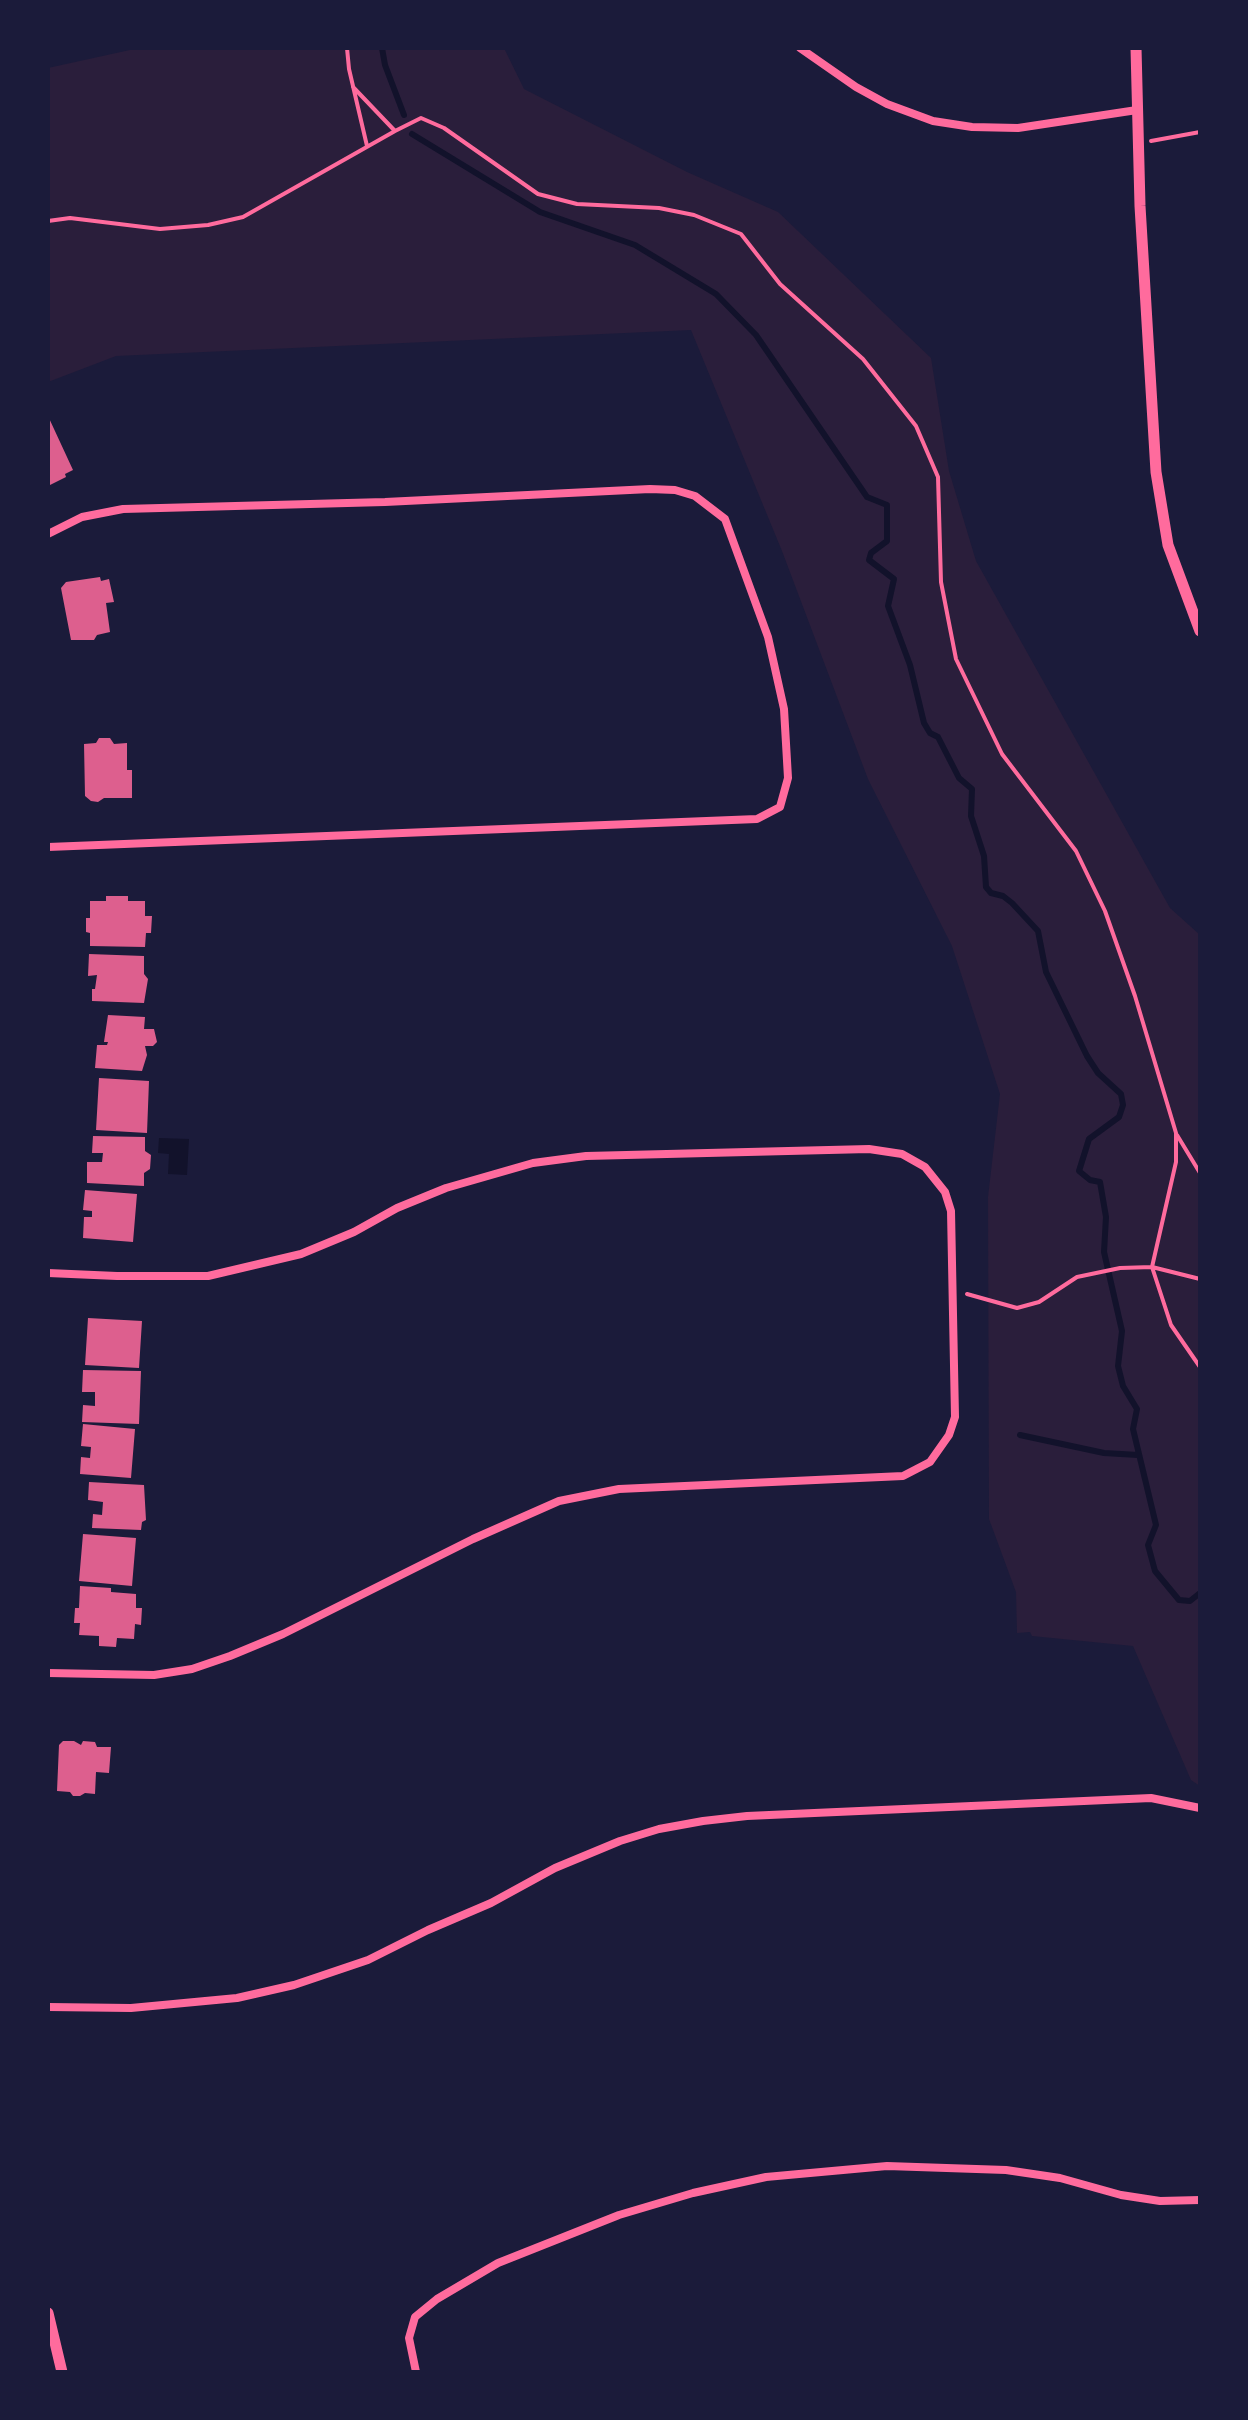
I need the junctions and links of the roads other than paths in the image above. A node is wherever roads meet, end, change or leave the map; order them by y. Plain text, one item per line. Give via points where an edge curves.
1 (800, 48) edge
2 (1136, 48) edge
3 (1137, 110) junction
4 (48, 534) edge
5 (1200, 631) edge
6 (48, 847) edge
7 (48, 1273) edge
8 (48, 1673) edge
9 (1200, 1808) edge
10 (48, 2007) edge
11 (1200, 2200) edge
12 (48, 2313) edge
13 (62, 2372) edge
14 (416, 2372) edge

1 - 3 street via 856,87 933,121 1018,128
2 - 3 street
3 - 5 street via 1156,472 1168,545
4 - 6 street via 82,517 123,509 650,489 695,496 725,519 768,637 784,709 788,778 780,807 757,819
7 - 8 street via 208,1276 301,1254 446,1188 533,1163 586,1156 869,1149 902,1154 925,1167 945,1192 951,1211 955,1417 930,1462 903,1476 619,1489 559,1501 283,1634 192,1669 154,1675
9 - 10 street via 1151,1798 703,1821 620,1841 368,1960 294,1985 237,1998 131,2008
11 - 14 street via 1121,2195 1006,2170 887,2166 766,2177 693,2193 619,2215 498,2263 437,2299 415,2317 409,2338
12 - 13 street

